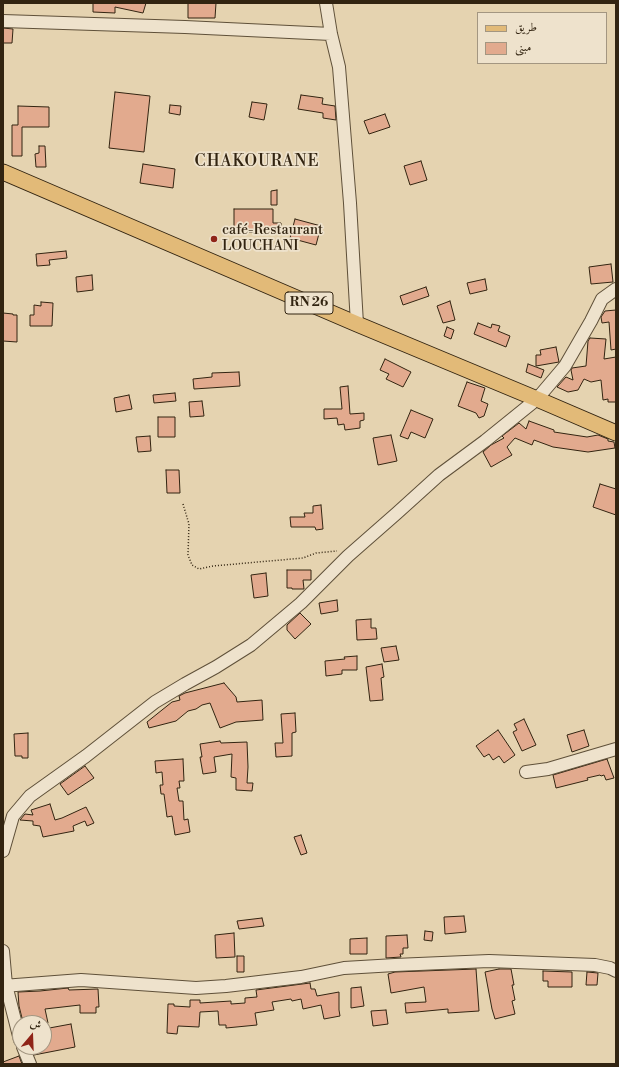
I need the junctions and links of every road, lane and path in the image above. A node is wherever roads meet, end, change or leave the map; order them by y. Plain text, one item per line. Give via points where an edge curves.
1 (326, 3) edge
2 (3, 21) edge
3 (331, 34) junction
4 (3, 172) edge
5 (616, 289) edge
6 (357, 324) junction
7 (538, 399) junction
8 (616, 433) edge
9 (183, 504) dead end
10 (348, 556) junction
11 (616, 749) edge
12 (526, 772) dead end
13 (3, 851) edge
14 (3, 951) edge
15 (616, 971) edge
16 (5, 985) edge
17 (13, 1015) edge

1 - 3 street
2 - 3 street
3 - 6 street via 339,67
4 - 6 main road, RN 26
5 - 7 street via 602,299 566,366
6 - 7 main road, RN 26
7 - 8 main road, RN 26
7 - 10 street via 439,475
9 - 10 path via 189,524 188,555 192,565 199,569 303,558 316,553 336,551
10 - 13 street via 301,603 251,646 155,702 30,796 13,816
11 - 12 street via 548,769
14 - 16 street
15 - 16 street via 595,965 488,961 344,968 301,977 196,988 81,980
16 - 17 street

